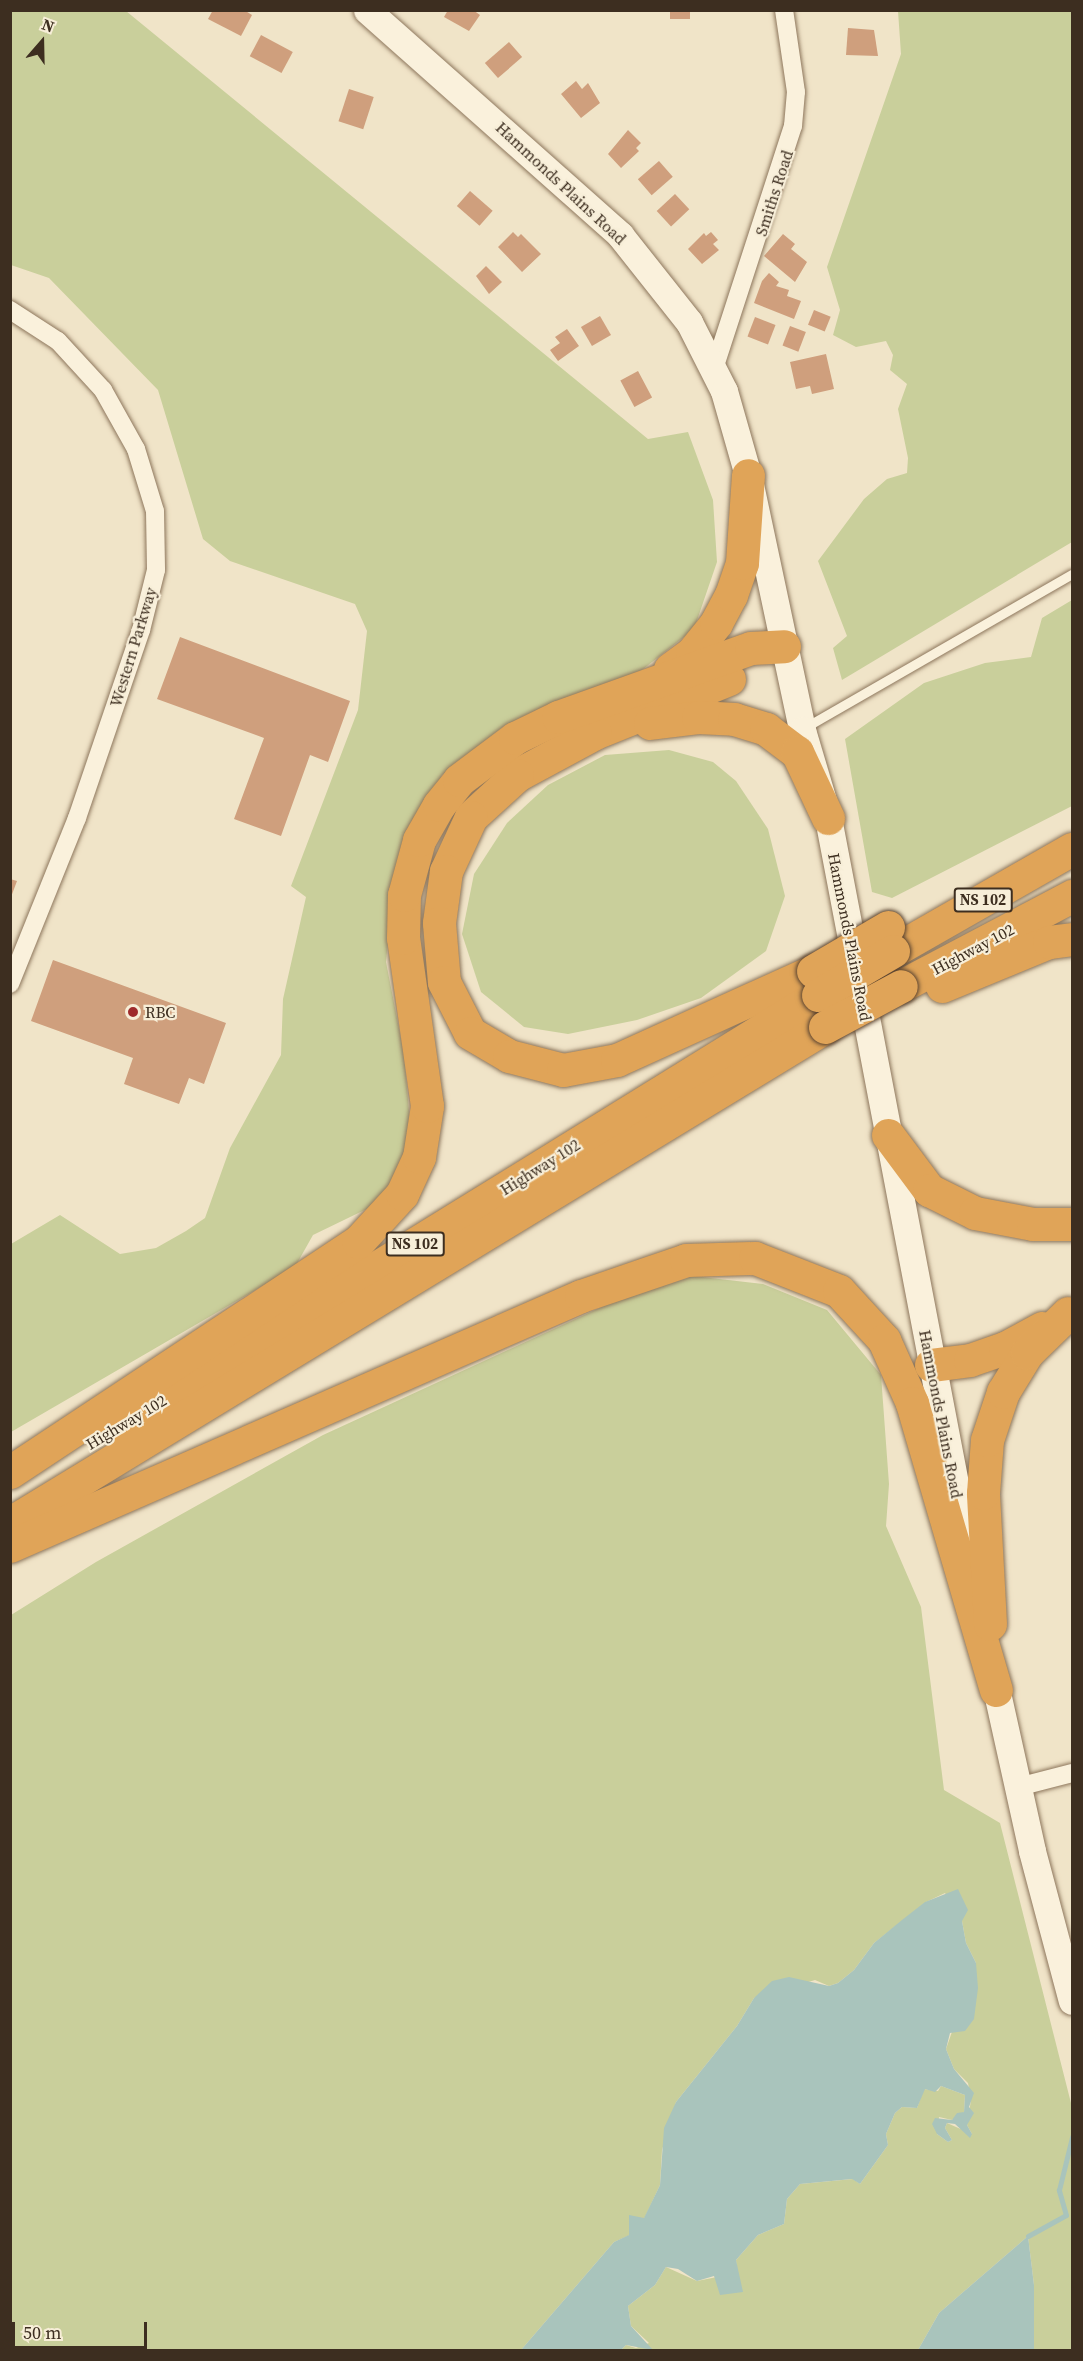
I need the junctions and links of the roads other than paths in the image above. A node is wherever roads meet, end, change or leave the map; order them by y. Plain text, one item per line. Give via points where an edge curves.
1 (367, 10) edge
2 (784, 10) edge
3 (10, 310) edge
4 (714, 369) junction
5 (748, 475) junction
6 (1072, 574) edge
7 (784, 646) junction
8 (648, 685) junction
9 (802, 730) junction
10 (595, 733) junction
11 (828, 818) junction
12 (1072, 835) edge
13 (1072, 849) edge
14 (1072, 896) edge
15 (891, 939) junction
16 (1072, 939) edge
17 (816, 983) junction
18 (10, 984) edge
19 (903, 994) junction
20 (888, 1135) junction
21 (1072, 1224) edge
22 (1070, 1312) edge
23 (931, 1365) junction
24 (10, 1472) edge
25 (10, 1492) edge
26 (10, 1523) edge
27 (10, 1546) edge
28 (995, 1682) junction
29 (1072, 1773) edge
30 (1017, 1788) junction
31 (1072, 2001) edge

1 - 4 main road, Hammonds Plains Road via 620,235 689,322
2 - 4 street, Smiths Road via 796,92 793,126
3 - 18 street, Western Parkway via 58,341 109,400 136,449 155,511 156,570 142,626 77,818
4 - 5 main road, Hammonds Plains Road
5 - 7 main road, Hammonds Plains Road
5 - 8 highway via 742,563 731,595 717,623 692,653
6 - 9 lane
7 - 8 highway via 751,648
7 - 9 main road, Hammonds Plains Road
7 - 10 highway via 755,668
8 - 24 highway via 543,723 493,752 452,788 419,840 406,884 402,927 426,1115 415,1170 389,1211 358,1242
9 - 11 main road, Hammonds Plains Road
10 - 11 highway via 698,717 734,719 766,729 797,752
10 - 17 highway via 517,775 471,817 446,871 439,923 444,982 470,1033 509,1056 563,1070 617,1060
11 - 20 main road, Hammonds Plains Road
12 - 15 highway
13 - 15 highway, Highway 102 / NS 102
14 - 19 highway, Highway 102 / NS 102
15 - 17 highway, Highway 102 / NS 102, bridge
16 - 19 highway via 1049,942
17 - 25 highway, Highway 102 / NS 102
19 - 26 highway, Highway 102 / NS 102, bridge via 723,1090
20 - 21 highway via 929,1190 975,1214 1033,1224
20 - 23 main road, Hammonds Plains Road
22 - 23 highway via 1005,1348 970,1360
22 - 28 highway via 1027,1353 1003,1392 987,1440 983,1493
23 - 28 main road, Hammonds Plains Road
27 - 28 highway via 581,1296 686,1260 755,1258 839,1291 884,1340 912,1403
28 - 30 main road, Hammonds Plains Road
29 - 30 street
30 - 31 main road, Hammonds Plains Road

